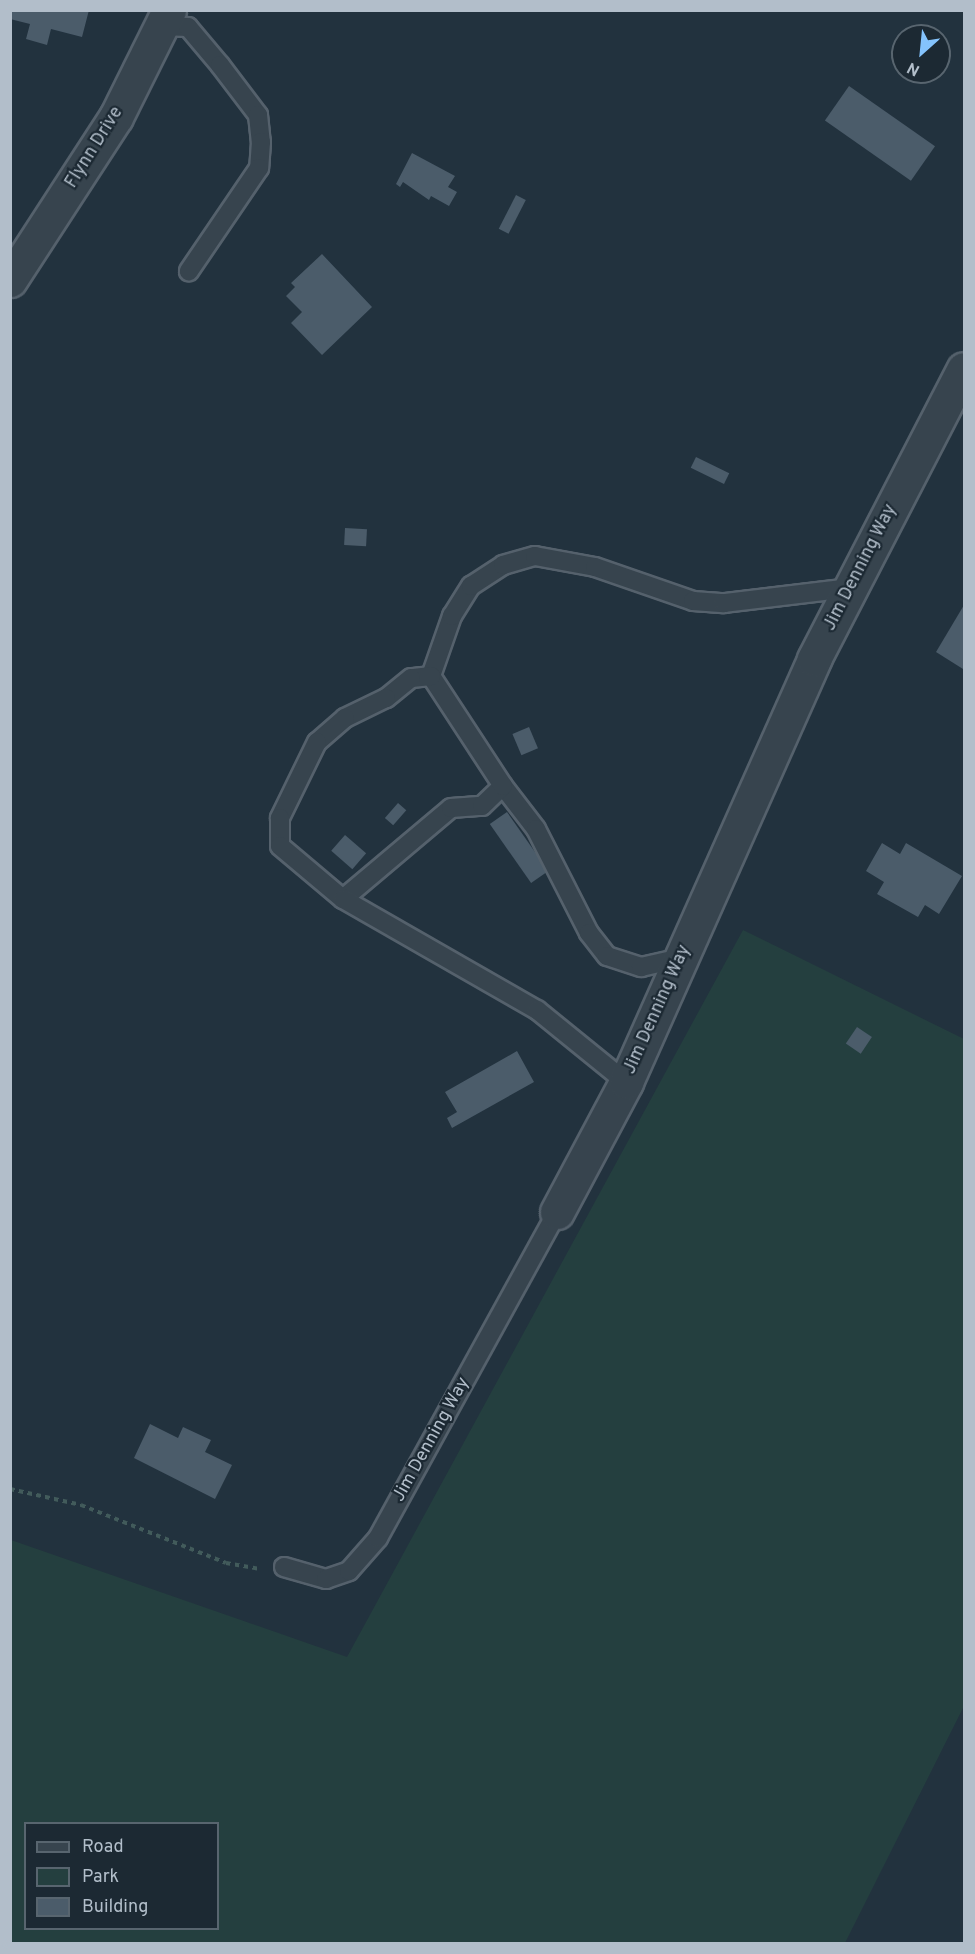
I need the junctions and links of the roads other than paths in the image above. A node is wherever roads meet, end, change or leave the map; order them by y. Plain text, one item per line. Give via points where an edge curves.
1 (166, 18) edge
2 (189, 271) dead end
3 (10, 280) edge
4 (964, 369) edge
5 (850, 588) junction
6 (431, 676) junction
7 (503, 786) junction
8 (343, 899) junction
9 (681, 958) junction
10 (626, 1082) junction
11 (557, 1212) joint
12 (284, 1567) road end

1 - 2 lane via 188,27 214,57 258,115 261,142 259,168
1 - 3 street, Flynn Drive via 116,117
4 - 5 street, Jim Denning Way
5 - 6 lane via 724,603 693,601 595,567 535,556 503,565 471,586 452,616
5 - 9 street, Jim Denning Way
6 - 7 lane
6 - 8 lane via 411,678 386,698 345,718 317,742 280,818 280,846
7 - 8 lane via 482,806 451,808
7 - 9 lane via 536,829 589,933 607,956 641,967
8 - 10 lane via 537,1010
9 - 10 street, Jim Denning Way
10 - 11 street, Jim Denning Way
11 - 12 lane, Jim Denning Way via 378,1538 350,1571 326,1579

